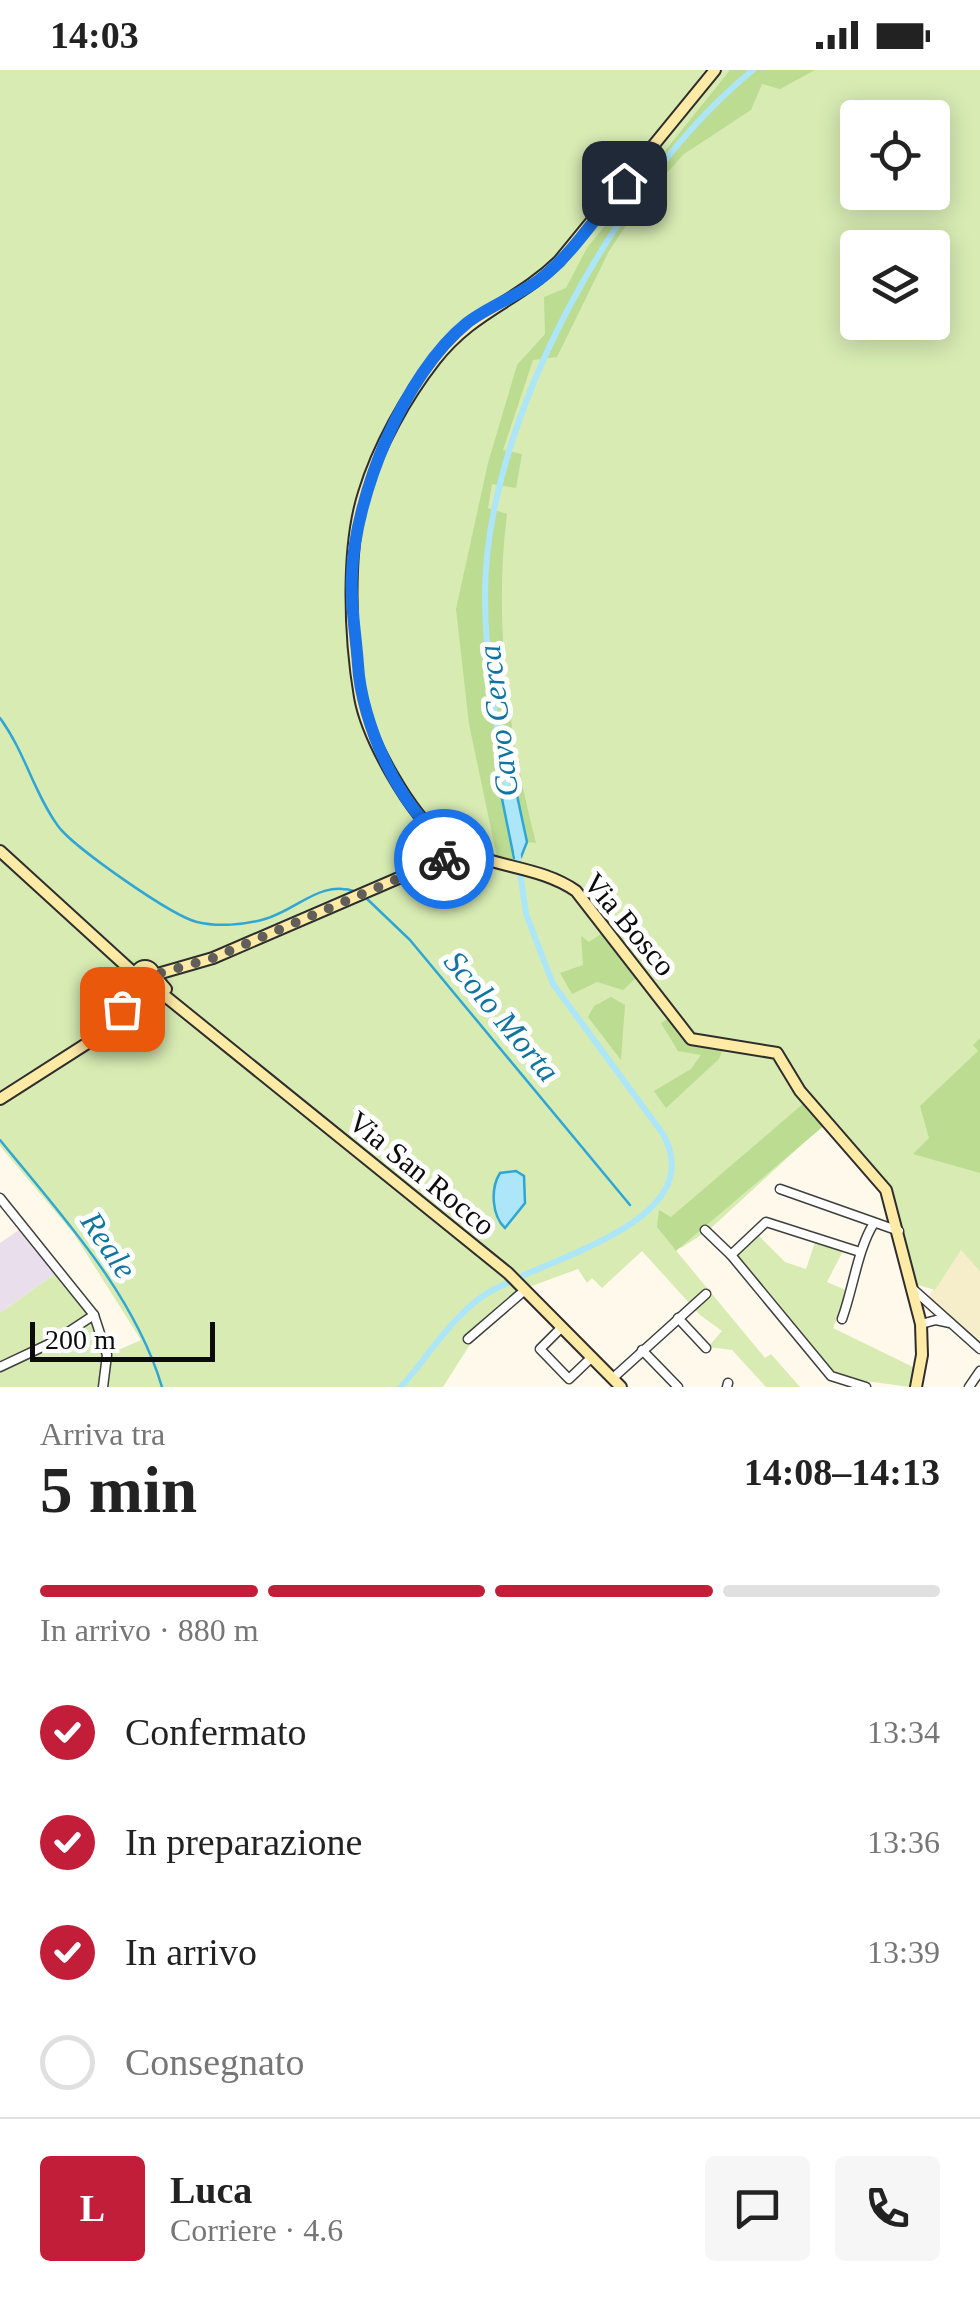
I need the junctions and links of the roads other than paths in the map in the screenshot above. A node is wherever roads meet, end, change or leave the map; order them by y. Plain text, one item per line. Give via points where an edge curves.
1 (714, 70) edge
2 (430, 827) junction
3 (449, 842) junction
4 (0, 851) edge
5 (430, 853) junction
6 (472, 856) junction
7 (445, 858) junction
8 (408, 873) junction
9 (201, 962) junction
10 (174, 970) junction
11 (145, 975) junction
12 (170, 993) junction
13 (183, 1008) junction
14 (0, 1099) edge
15 (780, 1189) dead end
16 (0, 1198) edge
17 (874, 1223) junction
18 (705, 1230) dead end
19 (899, 1231) junction
20 (860, 1252) junction
21 (731, 1256) junction
22 (524, 1288) junction
23 (914, 1290) junction
24 (706, 1294) dead end
25 (931, 1305) junction
26 (918, 1310) junction
27 (94, 1315) junction
28 (678, 1318) junction
29 (842, 1319) dead end
30 (950, 1323) junction
31 (921, 1324) junction
32 (562, 1327) junction
33 (468, 1339) dead end
34 (530, 1340) dead end
35 (706, 1348) dead end
36 (540, 1349) junction
37 (980, 1349) edge
38 (642, 1350) junction
39 (592, 1357) junction
40 (0, 1367) edge
41 (980, 1371) edge
42 (617, 1383) edge
43 (103, 1387) edge
44 (678, 1387) edge
45 (866, 1387) edge
46 (916, 1387) edge
47 (969, 1387) edge

1 - 2 street, Via Bosco via 559,262 466,324 434,361 403,407 364,494 352,574 360,698 381,751
2 - 3 street, Via Bosco
2 - 5 street
3 - 5 street
3 - 6 street, Via Bosco
3 - 7 street
4 - 11 street, Via San Rocco via 118,960
5 - 8 street
6 - 7 street
6 - 19 street, Via Bosco via 565,883 585,900 687,1036 777,1053 800,1091 886,1190
7 - 8 street
8 - 9 street
9 - 10 street
9 - 11 street
10 - 11 street
10 - 12 street
11 - 12 street, Via San Rocco
11 - 13 street, Via San Rocco
11 - 14 street via 80,1050
12 - 13 street, Via San Rocco
13 - 22 street, Via San Rocco
15 - 17 street
16 - 27 street
17 - 19 street
17 - 20 street
18 - 21 street
19 - 23 street, Via Bosco
20 - 21 street via 766,1222
20 - 29 street
21 - 45 street via 830,1376
22 - 32 street, Via San Rocco
22 - 33 street
23 - 25 street
23 - 26 street, Via Bosco
24 - 28 street
25 - 26 street
25 - 30 street
26 - 31 street, Via Bosco
27 - 40 street
27 - 43 street via 107,1355
28 - 35 street
28 - 38 street
30 - 31 street
30 - 37 street
31 - 46 street, Via Bosco
32 - 36 street
32 - 39 street, Via San Rocco
34 - 36 street
36 - 39 street via 569,1379
38 - 42 street
38 - 44 street
39 - 42 street, Via San Rocco
41 - 47 street

